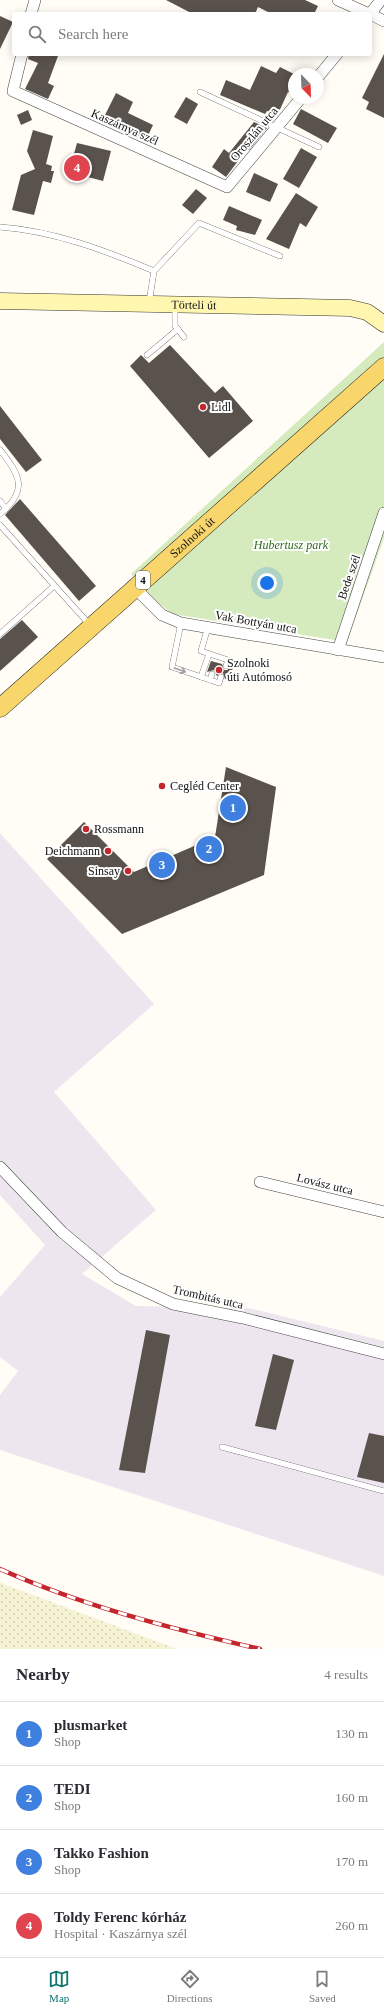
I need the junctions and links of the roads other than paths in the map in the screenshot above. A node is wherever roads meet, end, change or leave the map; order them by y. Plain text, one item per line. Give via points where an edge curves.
1 (35, 0) edge
2 (338, 0) edge
3 (382, 0) edge
4 (32, 12) edge
5 (365, 12) edge
6 (372, 12) edge
7 (372, 15) edge
8 (384, 21) edge
9 (22, 56) edge
10 (335, 56) edge
11 (324, 70) edge
12 (200, 92) dead end
13 (296, 104) edge
14 (277, 126) junction
15 (319, 147) dead end
16 (227, 187) joint
17 (0, 227) edge
18 (280, 256) dead end
19 (154, 271) junction
20 (0, 300) edge
21 (149, 304) junction
22 (175, 305) junction
23 (384, 324) edge
24 (178, 329) junction
25 (184, 336) dead end
26 (147, 355) dead end
27 (384, 367) edge
28 (0, 450) edge
29 (0, 501) edge
30 (6, 509) junction
31 (384, 513) edge
32 (0, 514) edge
33 (0, 525) edge
34 (54, 586) junction
35 (135, 588) junction
36 (181, 623) junction
37 (92, 626) junction
38 (208, 627) junction
39 (0, 634) edge
40 (338, 650) junction
41 (209, 654) junction
42 (384, 657) edge
43 (226, 666) dead end
44 (201, 677) junction
45 (222, 677) dead end
46 (0, 708) edge
47 (0, 1167) edge
48 (260, 1182) dead end
49 (384, 1212) edge
50 (384, 1354) edge
51 (222, 1447) dead end
52 (384, 1491) edge

1 - 4 street
2 - 5 street
3 - 6 street
7 - 8 street
9 - 16 street, Kaszárnya szél via 13,91
10 - 11 street
12 - 14 lane
13 - 14 street, Oroszlán utca
14 - 15 lane
14 - 16 street, Oroszlán utca
17 - 19 lane via 24,229 93,246
18 - 19 lane via 199,223
19 - 21 lane
20 - 21 main road, Törteli út
21 - 22 main road, Törteli út
22 - 23 main road, Törteli út via 350,308 367,312
22 - 24 lane via 175,326
24 - 25 lane
24 - 26 lane
27 - 35 main road, Szolnoki út / 4
28 - 30 lane via 15,468 18,484 17,494
29 - 30 lane
30 - 32 lane
31 - 40 street, Bede szél
33 - 34 lane
34 - 37 lane
34 - 39 lane
35 - 36 street, Vak Bottyán utca via 162,615
35 - 37 main road, Szolnoki út / 4
36 - 38 street, Vak Bottyán utca
36 -> 44 lane via 172,667
37 - 46 main road, Szolnoki út / 4
38 - 40 street, Vak Bottyán utca
38 - 41 lane via 201,651
40 - 42 street, Vak Bottyán utca
41 - 43 lane via 217,660 228,660
41 - 44 lane
44 - 45 lane via 211,677 219,683
47 - 50 street, Trombitás utca via 62,1232 117,1278 173,1304 243,1318
48 - 49 street, Lovász utca
51 - 52 lane

